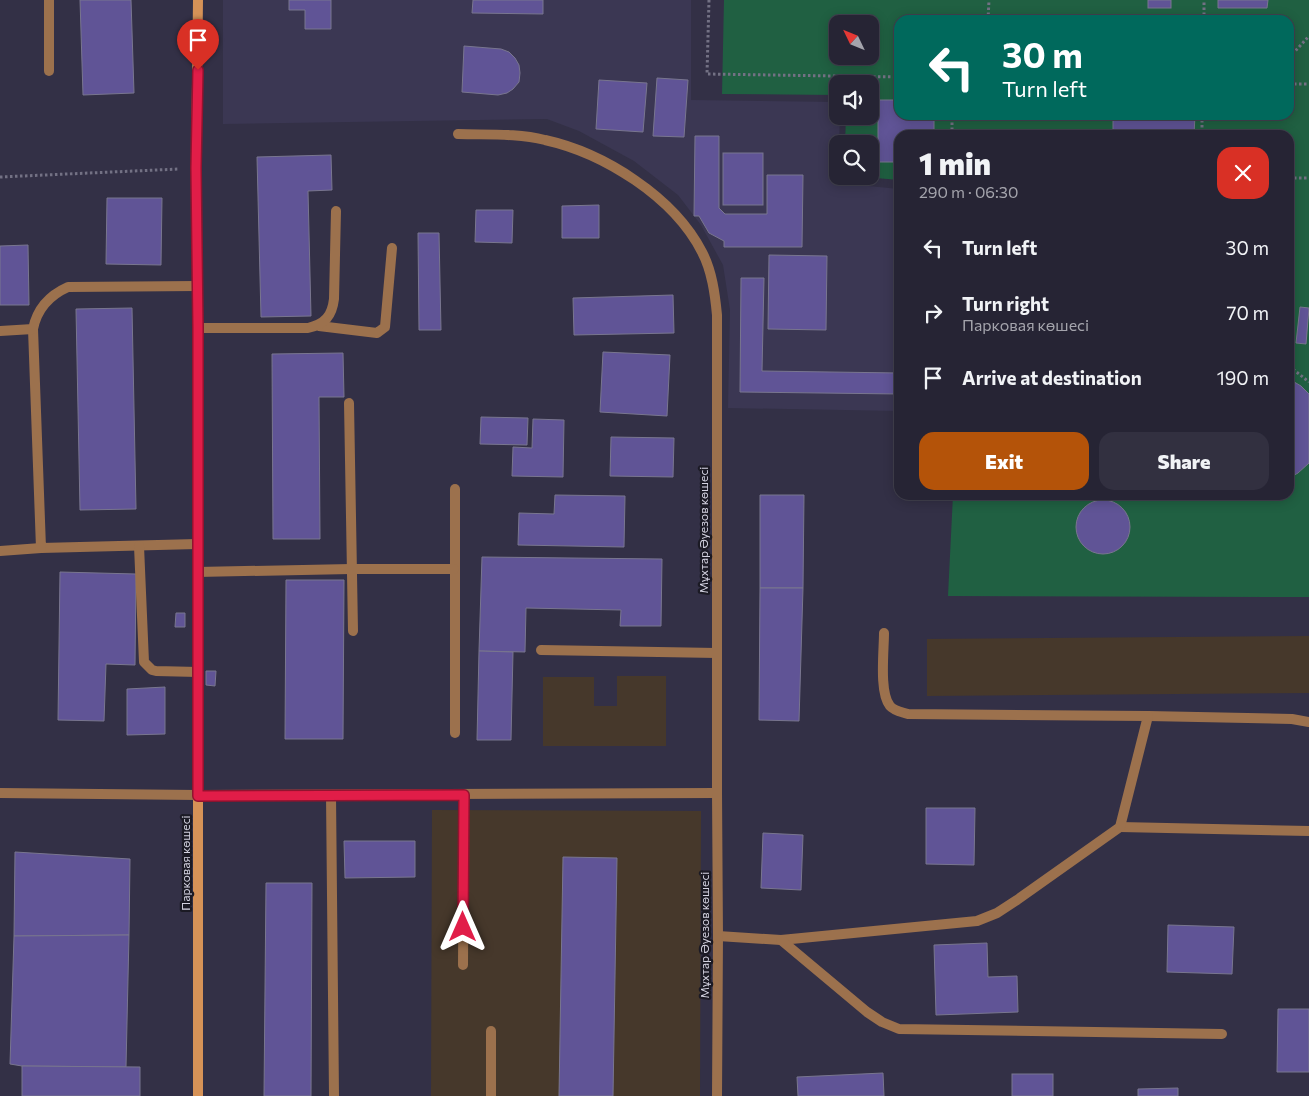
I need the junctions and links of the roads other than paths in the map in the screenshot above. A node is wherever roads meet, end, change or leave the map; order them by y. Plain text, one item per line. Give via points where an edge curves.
1 (49, 0) edge
2 (198, 0) edge
3 (49, 71) dead end
4 (458, 134) dead end
5 (336, 211) dead end
6 (392, 248) dead end
7 (197, 286) junction
8 (319, 326) junction
9 (198, 328) junction
10 (32, 329) junction
11 (0, 331) edge
12 (349, 403) dead end
13 (455, 489) dead end
14 (197, 544) junction
15 (139, 546) junction
16 (41, 548) junction
17 (0, 551) edge
18 (351, 569) junction
19 (454, 569) junction
20 (197, 572) junction
21 (353, 631) dead end
22 (884, 633) dead end
23 (541, 650) dead end
24 (717, 653) junction
25 (198, 672) junction
26 (1148, 716) junction
27 (1309, 722) edge
28 (455, 733) dead end
29 (0, 793) edge
30 (717, 793) junction
31 (331, 795) junction
32 (464, 795) junction
33 (198, 796) junction
34 (1120, 828) junction
35 (1309, 831) edge
36 (718, 936) junction
37 (781, 940) junction
38 (463, 965) dead end
39 (491, 1031) dead end
40 (1222, 1034) dead end
41 (198, 1096) edge
42 (334, 1096) edge
43 (491, 1096) edge
44 (717, 1096) edge

1 - 3 street
2 - 7 street, Парковая көшесі
4 - 24 street, Мұхтар Әуезов көшесі via 527,136 589,154 647,189 679,218 703,253 717,315
5 - 8 street via 332,310 328,319
6 - 8 street via 385,327 377,333
7 - 9 street, Парковая көшесі
7 - 10 street via 68,287 56,292 39,310
8 - 9 street
9 - 14 street, Парковая көшесі
10 - 11 street
10 - 16 street
12 - 18 street
13 - 19 street
14 - 15 street
14 - 20 street, Парковая көшесі
15 - 16 street
15 - 25 street via 144,662 156,671
16 - 17 street
18 - 19 street
18 - 20 street
18 - 21 street
19 - 28 street
20 - 25 street, Парковая көшесі
22 - 26 street via 884,693 892,708 899,712
23 - 24 street
24 - 30 street, Мұхтар Әуезов көшесі
25 - 33 street, Парковая көшесі
26 - 27 street
26 - 34 street
29 - 33 street
30 - 32 street
30 - 36 street, Мұхтар Әуезов көшесі
31 - 32 street
31 - 33 street
31 - 42 street
32 - 38 street
33 - 41 street, Парковая көшесі
34 - 35 street
34 - 37 street via 1017,900 977,921
36 - 37 street
36 - 44 street, Мұхтар Әуезов көшесі
37 - 40 street via 867,1012 899,1029
39 - 43 street

